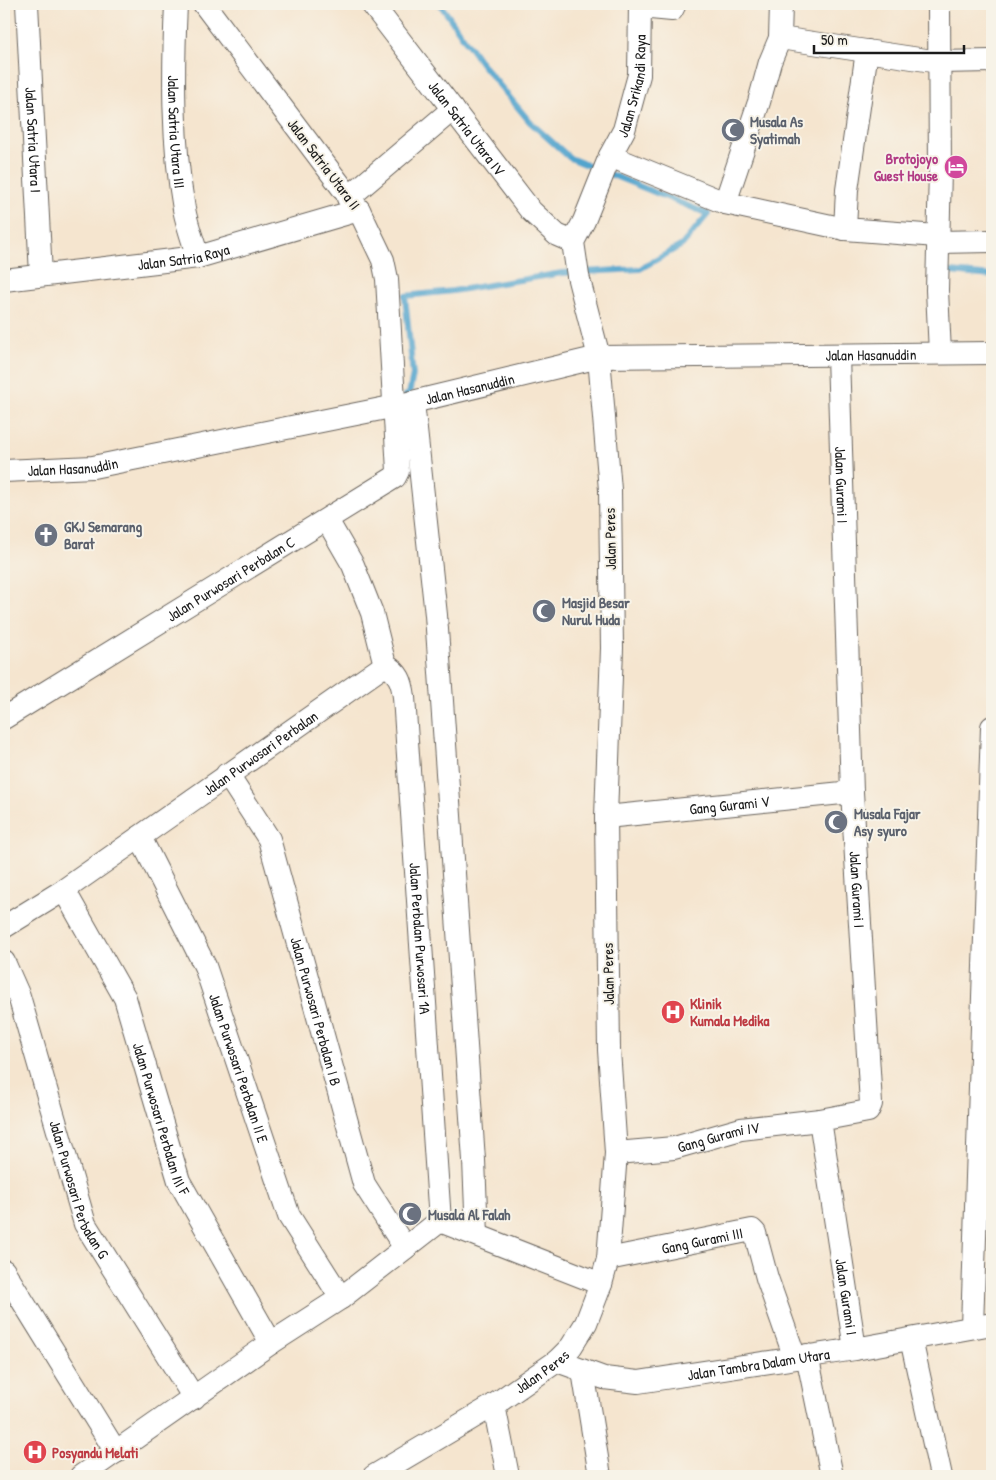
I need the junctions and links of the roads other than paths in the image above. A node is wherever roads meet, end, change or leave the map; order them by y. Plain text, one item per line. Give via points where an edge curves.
1 (27, 4) edge
2 (176, 4) edge
3 (204, 4) edge
4 (372, 4) edge
5 (675, 4) edge
6 (780, 4) edge
7 (939, 4) edge
8 (640, 5) edge
9 (780, 38) junction
10 (866, 51) junction
11 (992, 61) edge
12 (939, 62) junction
13 (454, 109) junction
14 (606, 167) junction
15 (725, 203) junction
16 (354, 204) junction
17 (845, 229) junction
18 (992, 241) edge
19 (573, 245) junction
20 (937, 246) junction
21 (198, 257) junction
22 (41, 275) junction
23 (4, 280) edge
24 (992, 353) edge
25 (940, 354) junction
26 (838, 356) junction
27 (598, 357) junction
28 (400, 402) junction
29 (4, 471) edge
30 (327, 520) junction
31 (385, 664) junction
32 (4, 718) edge
33 (992, 727) edge
34 (227, 774) junction
35 (852, 792) junction
36 (606, 817) junction
37 (140, 837) junction
38 (64, 890) junction
39 (4, 928) edge
40 (4, 962) edge
41 (820, 1120) junction
42 (616, 1153) junction
43 (440, 1221) junction
44 (477, 1236) junction
45 (405, 1248) junction
46 (608, 1259) junction
47 (4, 1271) edge
48 (602, 1284) junction
49 (341, 1298) junction
50 (982, 1326) edge
51 (911, 1340) junction
52 (271, 1343) junction
53 (855, 1349) junction
54 (801, 1357) junction
55 (556, 1361) junction
56 (583, 1371) junction
57 (194, 1398) junction
58 (494, 1405) junction
59 (116, 1452) junction
60 (81, 1476) edge
61 (374, 1476) edge
62 (508, 1476) edge
63 (600, 1476) edge
64 (832, 1476) edge
65 (941, 1476) edge

1 - 22 street, Jalan Satria Utara I
2 - 21 street, Jalan Satria Utara III via 173,59 176,137 184,209
3 - 16 street, Jalan Satria Utara II
4 - 13 street, Jalan Satria Utara IV
5 - 8 street via 672,10
6 - 9 street
7 - 12 street
8 - 14 street, Jalan Srikandi Raya via 639,74 624,130
9 - 10 street
9 - 15 street
10 - 12 street
10 - 17 street via 847,190
11 - 12 street
12 - 20 street
13 - 16 street
13 - 19 street, Jalan Satria Utara IV via 531,211
14 - 15 street
14 - 19 street, Jalan Srikandi Raya
15 - 17 street
16 - 21 street, Jalan Satria Raya
16 - 28 street, Jalan Satria Utara II via 383,260
17 - 20 street
18 - 20 street
19 - 27 street
20 - 25 street
21 - 22 street, Jalan Satria Raya
22 - 23 street, Jalan Satria Raya
24 - 25 street, Jalan Hasanuddin
25 - 26 street, Jalan Hasanuddin
26 - 27 street, Jalan Hasanuddin
26 - 35 street, Jalan Gurami I
27 - 28 street, Jalan Hasanuddin
27 - 36 street, Jalan Peres via 610,500 612,648
28 - 29 street, Jalan Hasanuddin via 93,467
28 - 30 street, Jalan Purwosari Perbalan C via 397,474
28 - 44 street via 436,615 474,1150
30 - 31 street via 353,565 372,613
30 - 32 street, Jalan Purwosari Perbalan C
31 - 34 street, Jalan Purwosari Perbalan
31 - 43 street, Jalan Perbalan Purwosari 1A via 400,678 404,697
33 - 50 street
34 - 37 street, Jalan Purwosari Perbalan
34 - 45 street, Jalan Purwosari Perbalan I B via 269,839 364,1184
35 - 36 street, Gang Gurami V
35 - 41 street, Jalan Gurami I via 871,1104 868,1111
36 - 42 street, Jalan Peres via 609,1050
37 - 38 street, Jalan Purwosari Perbalan
37 - 49 street, Jalan Purwosari Perbalan II E via 206,966 290,1216
38 - 39 street, Jalan Purwosari Perbalan
38 - 52 street, Jalan Purwosari Perbalan III F via 125,998 179,1181
40 - 57 street, Jalan Purwosari Perbalan G via 18,996 84,1224
41 - 42 street, Gang Gurami IV via 741,1130 674,1148
41 - 53 street, Jalan Gurami I
42 - 46 street, Jalan Peres
43 - 44 street
43 - 45 street
44 - 48 street
45 - 49 street
46 - 48 street, Jalan Peres
46 - 54 street, Gang Gurami III via 752,1230 770,1287
47 - 59 street
48 - 55 street, Jalan Peres via 586,1323 571,1347
49 - 52 street
50 - 51 street, Jalan Tambra Dalam Utara
51 - 53 street, Jalan Tambra Dalam Utara
51 - 65 street
52 - 57 street
53 - 54 street, Jalan Tambra Dalam Utara
54 - 56 street, Jalan Tambra Dalam Utara via 638,1382 604,1378
54 - 64 street
55 - 56 street, Jalan Tambra Dalam Utara
55 - 58 street, Jalan Peres
56 - 63 street
57 - 59 street
58 - 61 street, Jalan Peres
58 - 62 street
59 - 60 street

